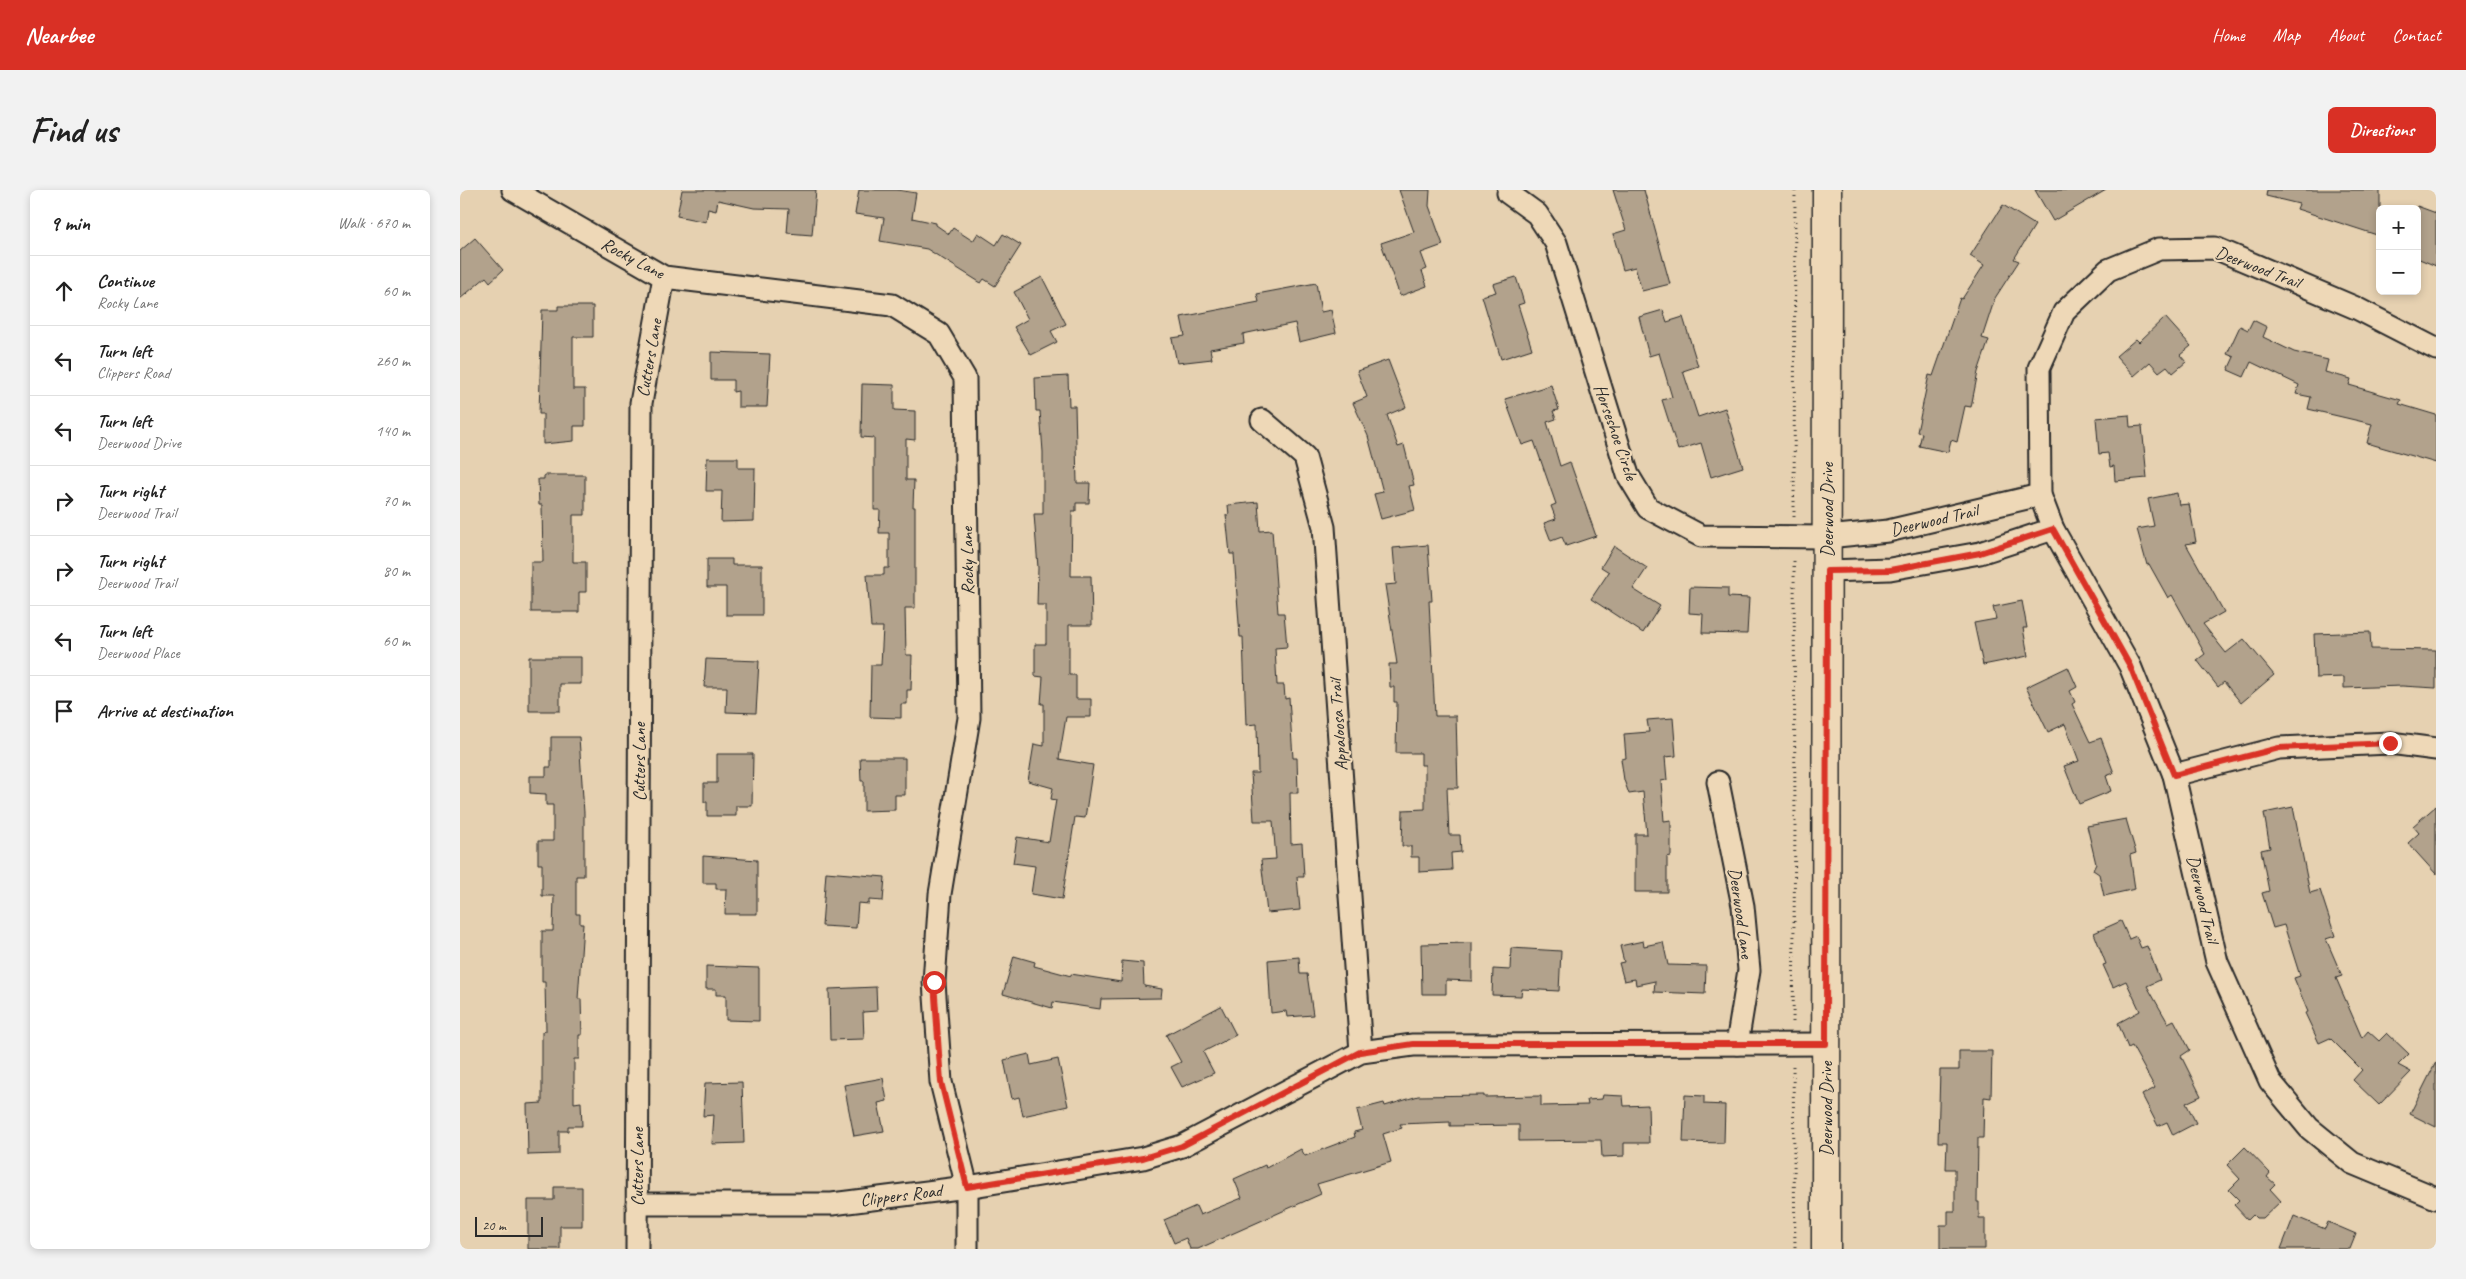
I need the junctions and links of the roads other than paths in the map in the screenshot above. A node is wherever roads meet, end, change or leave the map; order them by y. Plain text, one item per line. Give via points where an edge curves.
1 (513, 190) edge
2 (1827, 190) edge
3 (1508, 193) dead end
4 (664, 277) junction
5 (2436, 349) edge
6 (1262, 420) dead end
7 (2040, 495) junction
8 (2053, 529) junction
9 (1827, 537) junction
10 (1827, 571) junction
11 (2436, 749) edge
12 (2174, 775) junction
13 (1718, 782) dead end
14 (1737, 1044) junction
15 (1826, 1044) junction
16 (1360, 1052) junction
17 (967, 1187) junction
18 (2436, 1198) edge
19 (637, 1204) junction
20 (637, 1249) edge
21 (967, 1249) edge
22 (1826, 1249) edge

1 - 4 street, Rocky Lane
2 - 9 street, Deerwood Drive
3 - 9 street, Horseshoe Circle via 1537,214 1556,243 1628,475 1648,508 1701,536
4 - 17 street, Rocky Lane via 892,305 939,334 965,378 969,718 940,894 934,982 941,1082
4 - 19 street, Cutters Lane via 641,403
5 - 7 street, Deerwood Trail via 2356,308 2215,248 2159,249 2108,270 2064,312 2039,368
6 - 16 street, Appaloosa Trail via 1305,457 1324,527
7 - 8 street, Deerwood Trail
7 - 9 street, Deerwood Trail via 1888,531
8 - 10 street via 1980,553 1890,570
8 - 12 street, Deerwood Trail via 2130,666
9 - 10 street, Deerwood Drive
10 - 15 street, Deerwood Drive
11 - 12 street via 2390,743 2279,748
12 - 18 street, Deerwood Trail via 2217,962 2270,1081 2309,1128 2352,1163
13 - 14 street, Deerwood Lane via 1743,906 1749,970
14 - 15 street, Clippers Road
14 - 16 street, Clippers Road via 1413,1044
15 - 22 street, Deerwood Drive
16 - 17 street, Clippers Road via 1182,1146 1143,1158
17 - 19 street, Clippers Road via 832,1204
17 - 21 street, Rocky Lane
19 - 20 street, Cutters Lane

